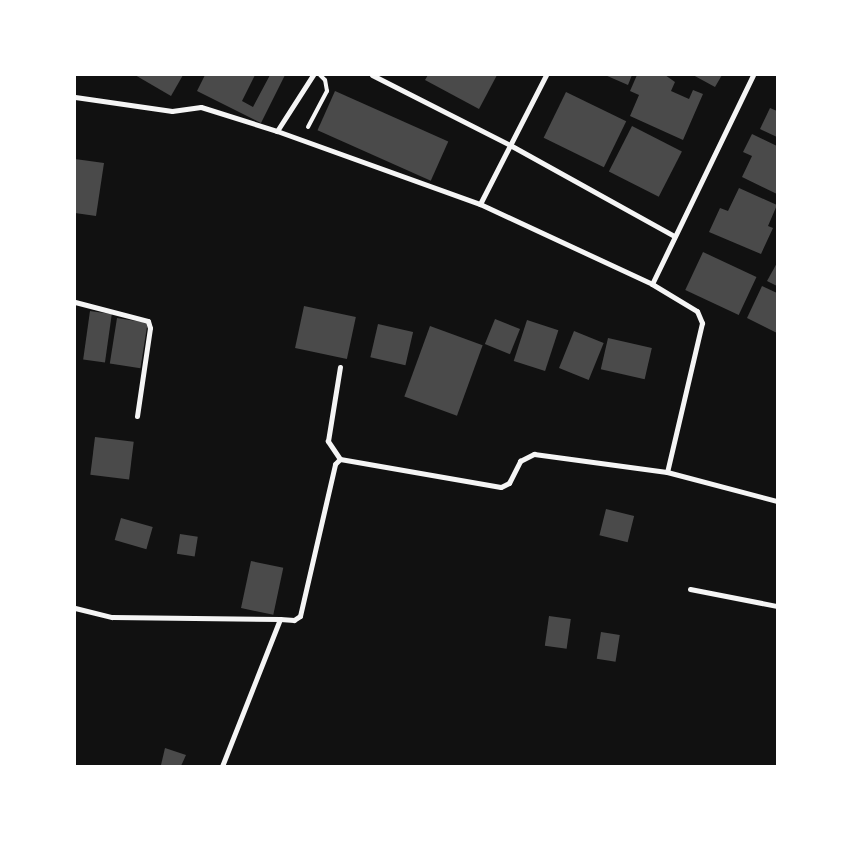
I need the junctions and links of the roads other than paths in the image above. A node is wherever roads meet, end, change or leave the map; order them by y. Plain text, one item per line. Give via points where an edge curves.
1 (313, 75) edge
2 (320, 75) edge
3 (372, 75) edge
4 (546, 75) edge
5 (753, 75) edge
6 (75, 97) edge
7 (308, 127) dead end
8 (277, 131) junction
9 (510, 145) junction
10 (480, 204) junction
11 (674, 236) junction
12 (652, 284) junction
13 (75, 302) edge
14 (340, 367) dead end
15 (137, 416) dead end
16 (340, 460) junction
17 (667, 472) junction
18 (777, 501) edge
19 (690, 589) dead end
20 (777, 606) edge
21 (75, 608) edge
22 (280, 620) junction
23 (222, 766) edge

1 - 8 street
2 - 7 lane via 325,80 327,91
3 - 9 street
4 - 9 street
5 - 11 street
6 - 8 street via 172,111 201,108
8 - 10 street
9 - 10 street
9 - 11 street
10 - 12 street
11 - 12 street
12 - 17 street via 697,311 702,323
13 - 15 street via 148,321 150,328
14 - 16 street via 328,441
16 - 17 street via 502,487 509,483 520,461 530,454
16 - 22 street via 334,464 300,616 294,620
17 - 18 street
19 - 20 street
21 - 22 street via 112,617
22 - 23 street

